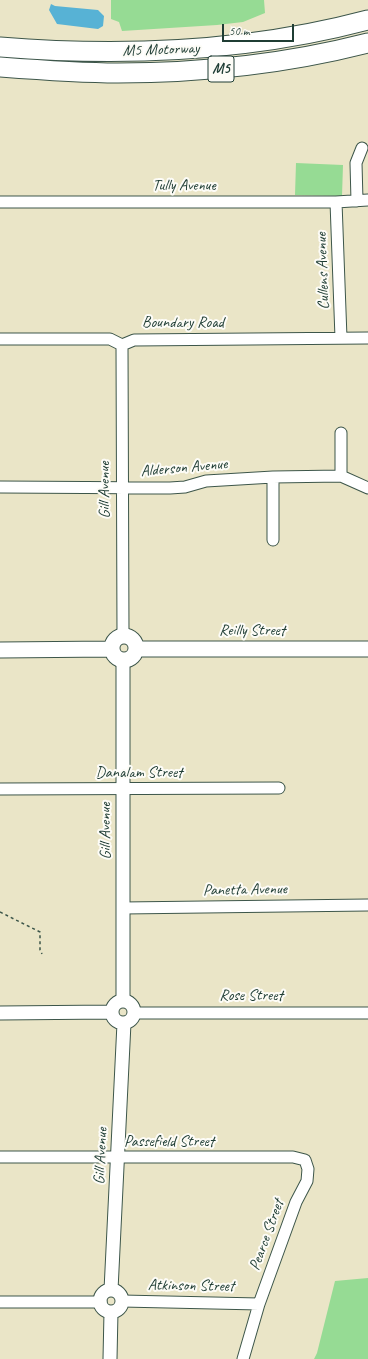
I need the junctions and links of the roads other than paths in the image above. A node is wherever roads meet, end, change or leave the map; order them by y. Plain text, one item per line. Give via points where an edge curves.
1 (368, 20) edge
2 (368, 43) edge
3 (0, 47) edge
4 (0, 67) edge
5 (362, 148) dead end
6 (363, 201) edge
7 (0, 202) edge
8 (336, 202) junction
9 (341, 338) junction
10 (368, 338) edge
11 (0, 339) edge
12 (122, 345) junction
13 (341, 433) dead end
14 (341, 476) junction
15 (273, 477) junction
16 (0, 487) edge
17 (368, 488) edge
18 (122, 489) junction
19 (274, 540) dead end
20 (123, 635) junction
21 (111, 649) junction
22 (136, 649) junction
23 (368, 649) edge
24 (0, 650) edge
25 (123, 660) junction
26 (279, 788) dead end
27 (0, 789) edge
28 (123, 789) junction
29 (368, 905) edge
30 (123, 908) junction
31 (123, 1002) junction
32 (112, 1012) junction
33 (0, 1013) edge
34 (134, 1013) junction
35 (368, 1013) edge
36 (124, 1023) junction
37 (0, 1157) edge
38 (118, 1157) junction
39 (266, 1158) joint
40 (111, 1290) junction
41 (122, 1301) junction
42 (0, 1302) edge
43 (101, 1302) junction
44 (259, 1304) junction
45 (111, 1312) junction
46 (110, 1359) edge
47 (243, 1359) edge

1 - 3 highway, M5 Motorway / M5 via 288,38 235,46 91,52
2 - 4 highway, M5 Motorway / M5 via 283,61 200,71 117,73
5 - 6 street via 356,163
6 - 8 street, Tully Avenue
7 - 8 street, Tully Avenue
8 - 9 street, Cullens Avenue
9 - 10 street, Boundary Road
9 - 12 street, Boundary Road via 134,340
11 - 12 street, Boundary Road via 110,339
12 - 18 street, Gill Avenue
13 - 14 street
14 - 15 street, Alderson Avenue
14 - 17 street, Alderson Avenue
15 - 18 street, Alderson Avenue via 206,481 186,487
15 - 19 street
16 - 18 street, Alderson Avenue
18 - 20 street, Gill Avenue
20 - 21 main road via 115,638
20 - 22 main road via 131,638
21 - 24 main road
21 - 25 main road via 116,658
22 - 23 main road, Reilly Street
22 - 25 main road via 133,656
25 - 28 street, Gill Avenue
26 - 28 street, Danalam Street
27 - 28 street, Danalam Street
28 - 30 street, Gill Avenue
29 - 30 street, Panetta Avenue
30 - 31 street, Gill Avenue
31 - 32 street via 117,1004
31 - 34 street via 130,1004
32 - 33 street
32 - 36 street via 114,1019
34 - 35 street, Rose Street
34 - 36 street via 131,1020
36 - 38 street, Gill Avenue
37 - 38 street, Passefield Street
38 - 39 street, Passefield Street
38 - 40 street, Gill Avenue
39 - 44 street, Pearce Street via 293,1157 305,1160 308,1169 307,1181 296,1202
40 - 41 street via 119,1294
40 - 43 street via 103,1294
41 - 44 street, Atkinson Street
41 - 45 street via 119,1309
42 - 43 street
43 - 45 street via 102,1307
44 - 47 street, Pearce Street
45 - 46 street

